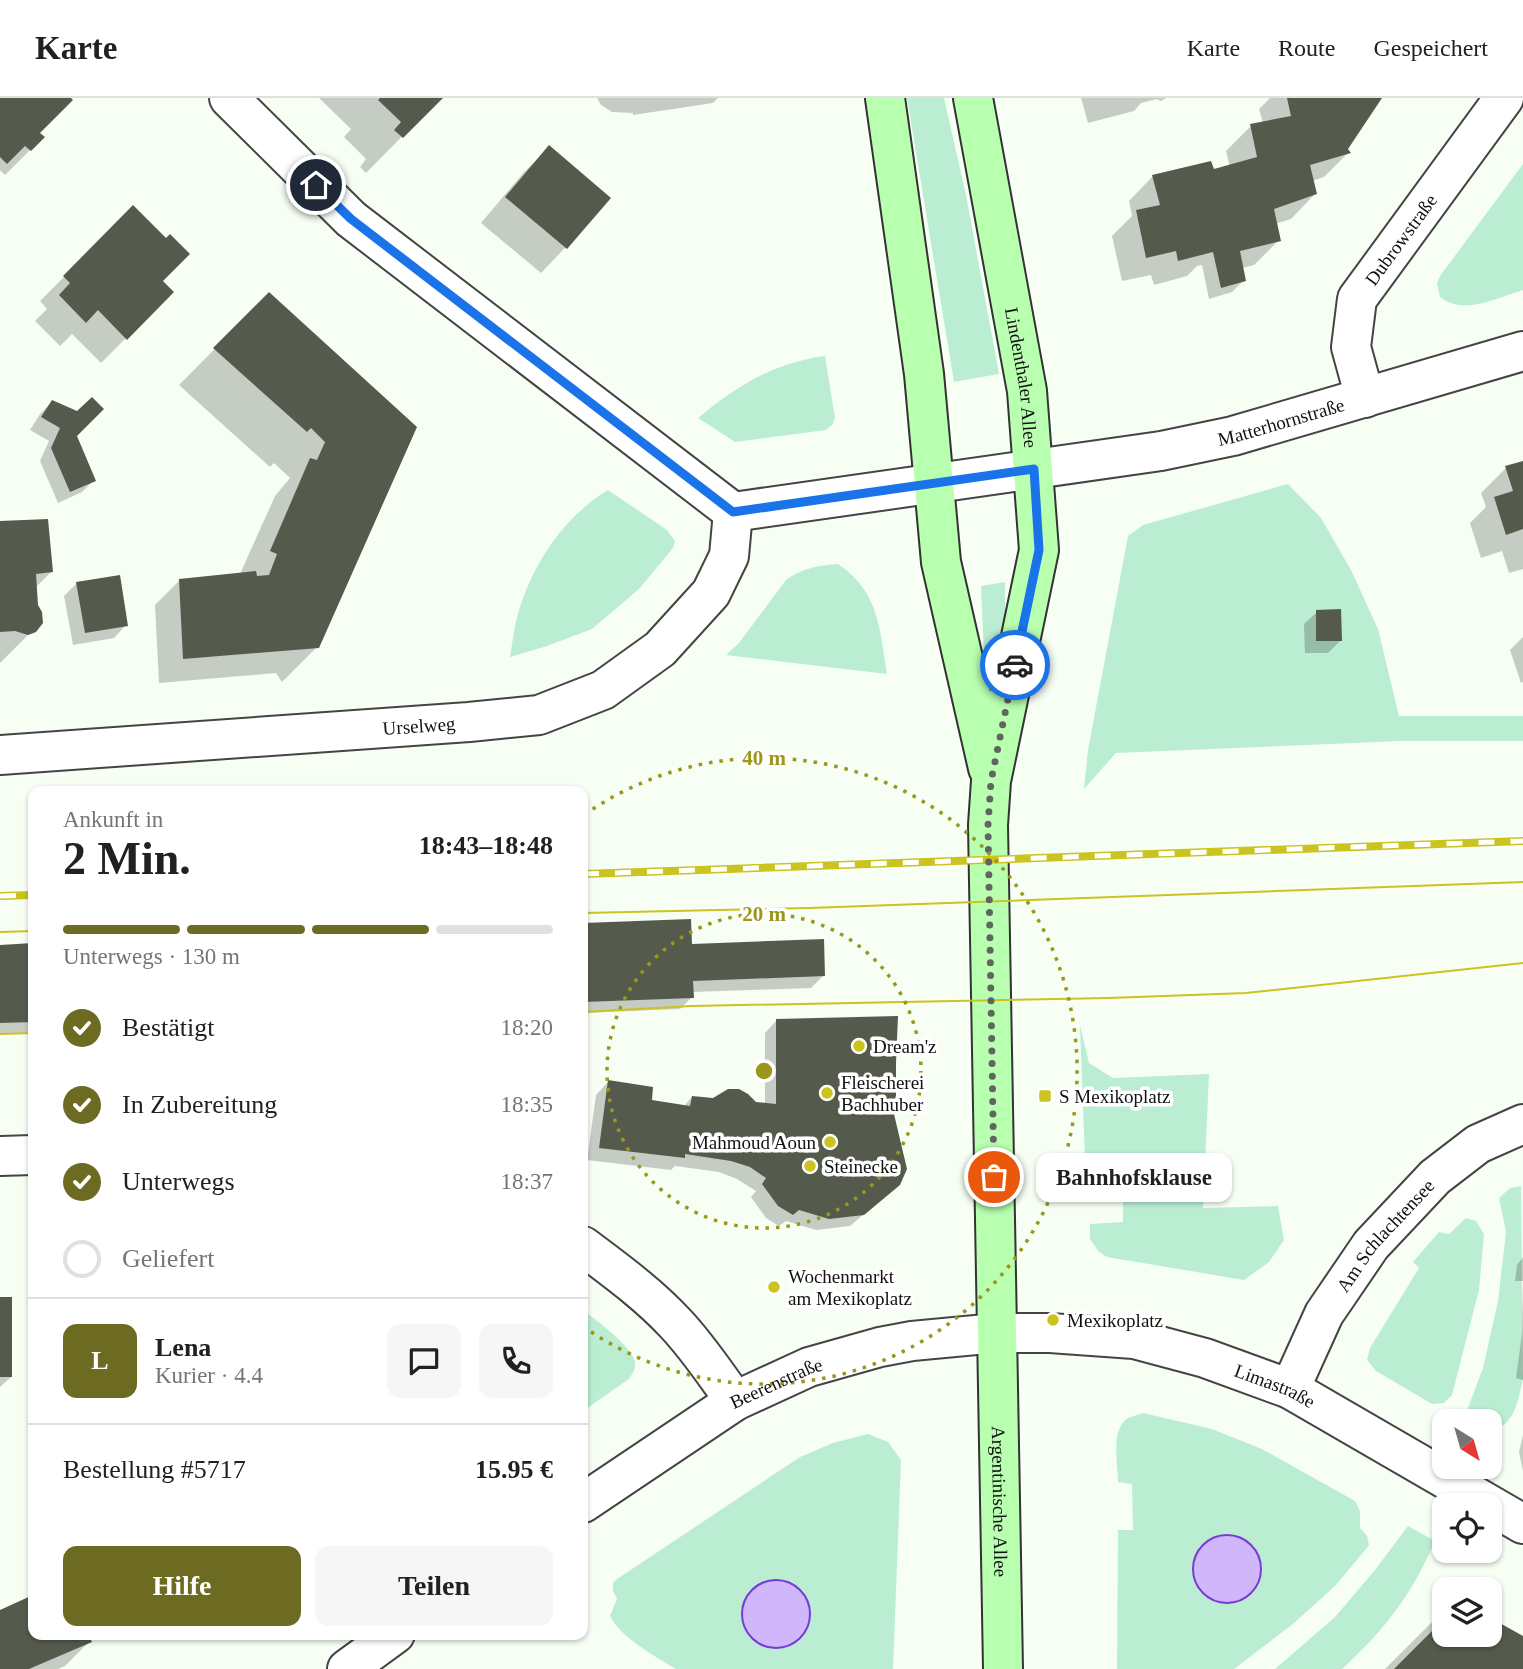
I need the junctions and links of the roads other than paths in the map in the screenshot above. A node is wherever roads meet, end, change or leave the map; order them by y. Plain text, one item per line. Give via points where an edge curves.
1 (229, 98) edge
2 (885, 98) edge
3 (973, 98) edge
4 (1504, 98) edge
5 (1523, 351) edge
6 (1365, 398) junction
7 (1034, 469) junction
8 (935, 484) junction
9 (733, 512) junction
10 (0, 755) edge
11 (991, 781) junction
12 (1523, 1124) edge
13 (28, 1155) edge
14 (0, 1156) edge
15 (588, 1250) edge
16 (997, 1333) junction
17 (1290, 1389) junction
18 (735, 1401) junction
19 (588, 1500) edge
20 (1523, 1524) edge
21 (387, 1640) edge
22 (346, 1669) edge
23 (1003, 1669) edge

1 - 9 street via 351,219
2 - 8 main road, Lindenthaler Allee
3 - 7 main road, Lindenthaler Allee via 1027,391
4 - 6 street, Dubrowstraße via 1357,299 1351,346
5 - 6 street, Matterhornstraße
6 - 7 street, Matterhornstraße via 1161,451
7 - 8 street, Matterhornstraße
7 - 11 main road, Lindenthaler Allee via 1039,550
8 - 9 street, Matterhornstraße
8 - 11 main road, Lindenthaler Allee via 941,562
9 - 10 street, Urselweg via 729,556 711,593 660,649 603,690 539,715
11 - 16 main road, Lindenthaler Allee
12 - 17 street, Am Schlachtensee via 1478,1144 1435,1177 1371,1245 1324,1314
13 - 14 street
15 - 18 street via 674,1322
16 - 17 street, Limastraße via 1134,1339 1205,1358
16 - 18 street, Beerenstraße via 880,1347 809,1367
16 - 23 main road, Argentinische Allee
17 - 20 street, Limastraße
18 - 19 street, Beerenstraße
21 - 22 street

